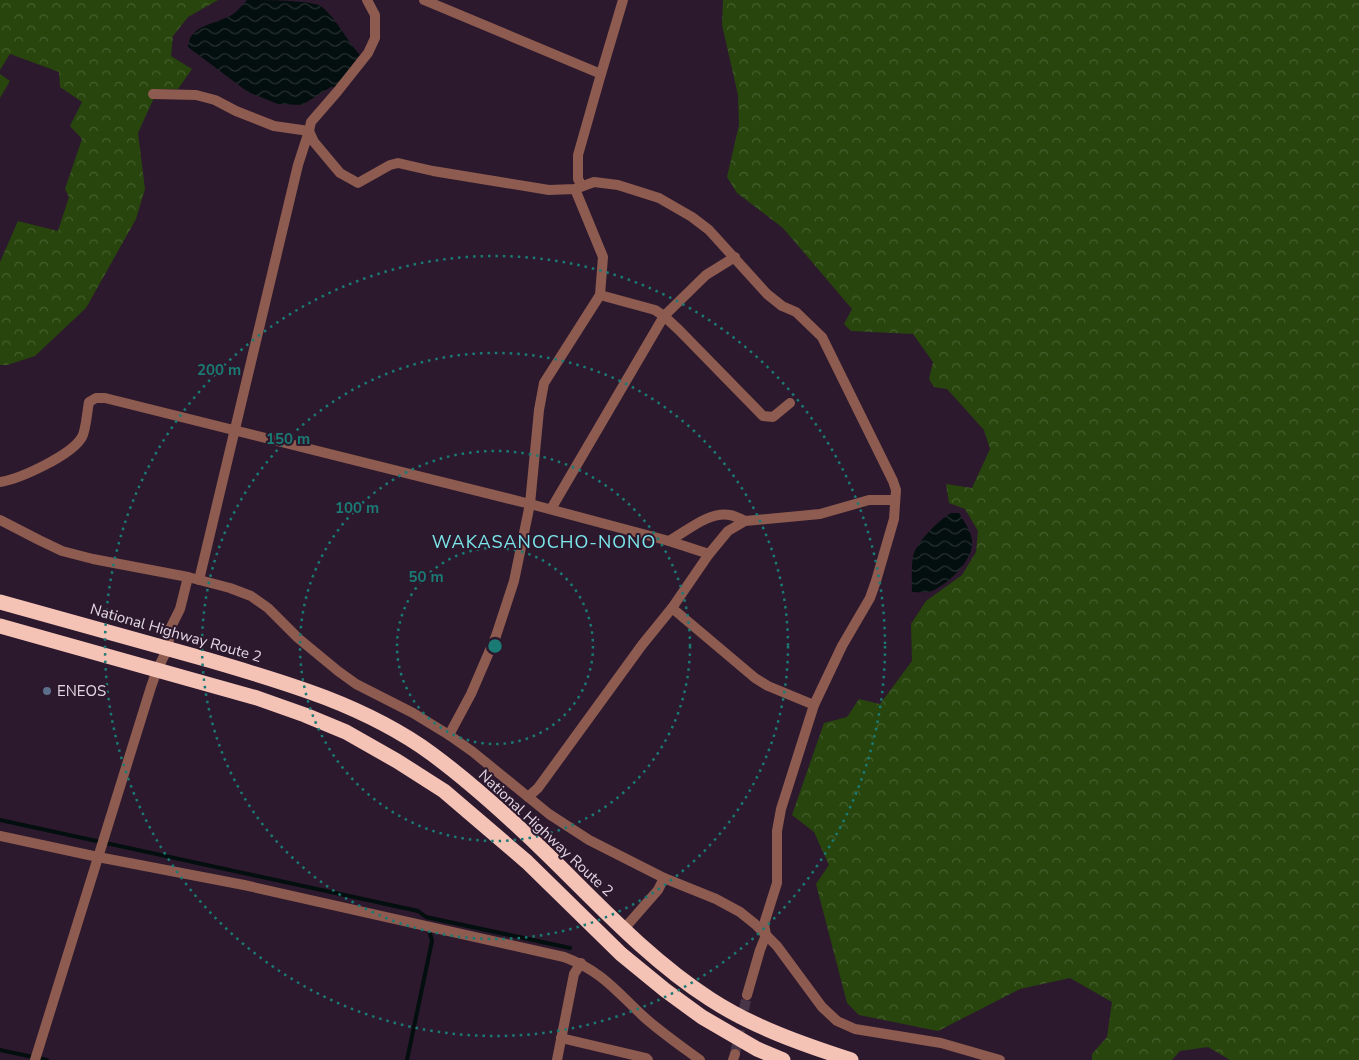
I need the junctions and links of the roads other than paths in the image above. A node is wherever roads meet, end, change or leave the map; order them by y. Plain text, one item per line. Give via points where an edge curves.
1 (367, 0) edge
2 (424, 0) edge
3 (623, 0) edge
4 (601, 74) junction
5 (153, 94) dead end
6 (309, 131) junction
7 (579, 188) junction
8 (735, 257) junction
9 (600, 295) junction
10 (664, 316) junction
11 (790, 403) dead end
12 (235, 431) junction
13 (0, 482) edge
14 (895, 500) junction
15 (530, 504) junction
16 (551, 510) junction
17 (0, 520) edge
18 (745, 521) junction
19 (669, 541) junction
20 (710, 554) junction
21 (188, 577) junction
22 (199, 580) junction
23 (0, 602) edge
24 (672, 608) junction
25 (0, 626) edge
26 (168, 648) junction
27 (156, 670) junction
28 (814, 704) junction
29 (449, 735) junction
30 (528, 797) junction
31 (0, 836) edge
32 (99, 853) junction
33 (664, 878) junction
34 (623, 930) junction
35 (766, 935) junction
36 (580, 963) junction
37 (747, 995) tunnel mouth
38 (561, 1038) junction
39 (36, 1057) edge
40 (557, 1060) edge
41 (648, 1060) edge
42 (700, 1060) edge
43 (783, 1060) edge
44 (850, 1060) edge
45 (1000, 1060) edge

1 - 6 street via 375,15 375,38 368,53 311,122
2 - 4 street
3 - 4 street
4 - 7 street via 578,155
5 - 6 street via 196,94 274,126
6 - 7 street via 314,142 340,173 358,183 398,163 549,190
6 - 12 street via 298,165
7 - 8 street via 594,182 618,185 659,198 709,230
7 - 9 street via 603,257
8 - 10 street via 706,275
8 - 14 street via 768,294 782,306 796,312 822,337 893,481
9 - 10 street via 655,310
9 - 15 street via 544,383
10 - 11 street via 763,416 773,417
10 - 16 street
12 - 13 street via 96,398 89,402 83,436 66,454
12 - 15 street
12 - 22 street
14 - 18 street via 869,500 820,514
14 - 28 street via 894,519 870,598
15 - 16 street
15 - 29 street via 514,581 496,636
16 - 19 street
17 - 21 street via 62,551
18 - 19 street via 731,515 720,515 706,519
18 - 20 street via 728,531
19 - 20 street
20 - 24 street
21 - 22 street
21 - 26 street via 180,610 170,629
22 - 29 street via 251,596 356,684
23 - 26 highway, National Highway Route 2
24 - 28 street via 755,678
24 - 30 street
25 - 27 highway
26 - 27 street
26 - 34 highway, National Highway Route 2 via 317,694 390,728 431,753 516,824
27 - 32 street
27 - 43 highway via 305,715 346,732 397,761 444,791 527,862 608,941 665,990 708,1021
28 - 35 street via 777,831 777,883 764,924
29 - 30 street
30 - 33 street via 590,840
31 - 32 street
32 - 36 street
32 - 39 street
33 - 34 street via 658,890
33 - 35 street via 740,912
34 - 44 highway, National Highway Route 2 via 711,1000 795,1041
35 - 37 street
35 - 45 street via 778,946 822,1007 837,1021 855,1029 941,1043
36 - 38 street via 574,974
36 - 42 street via 610,983 644,1017
38 - 40 street
38 - 41 street

